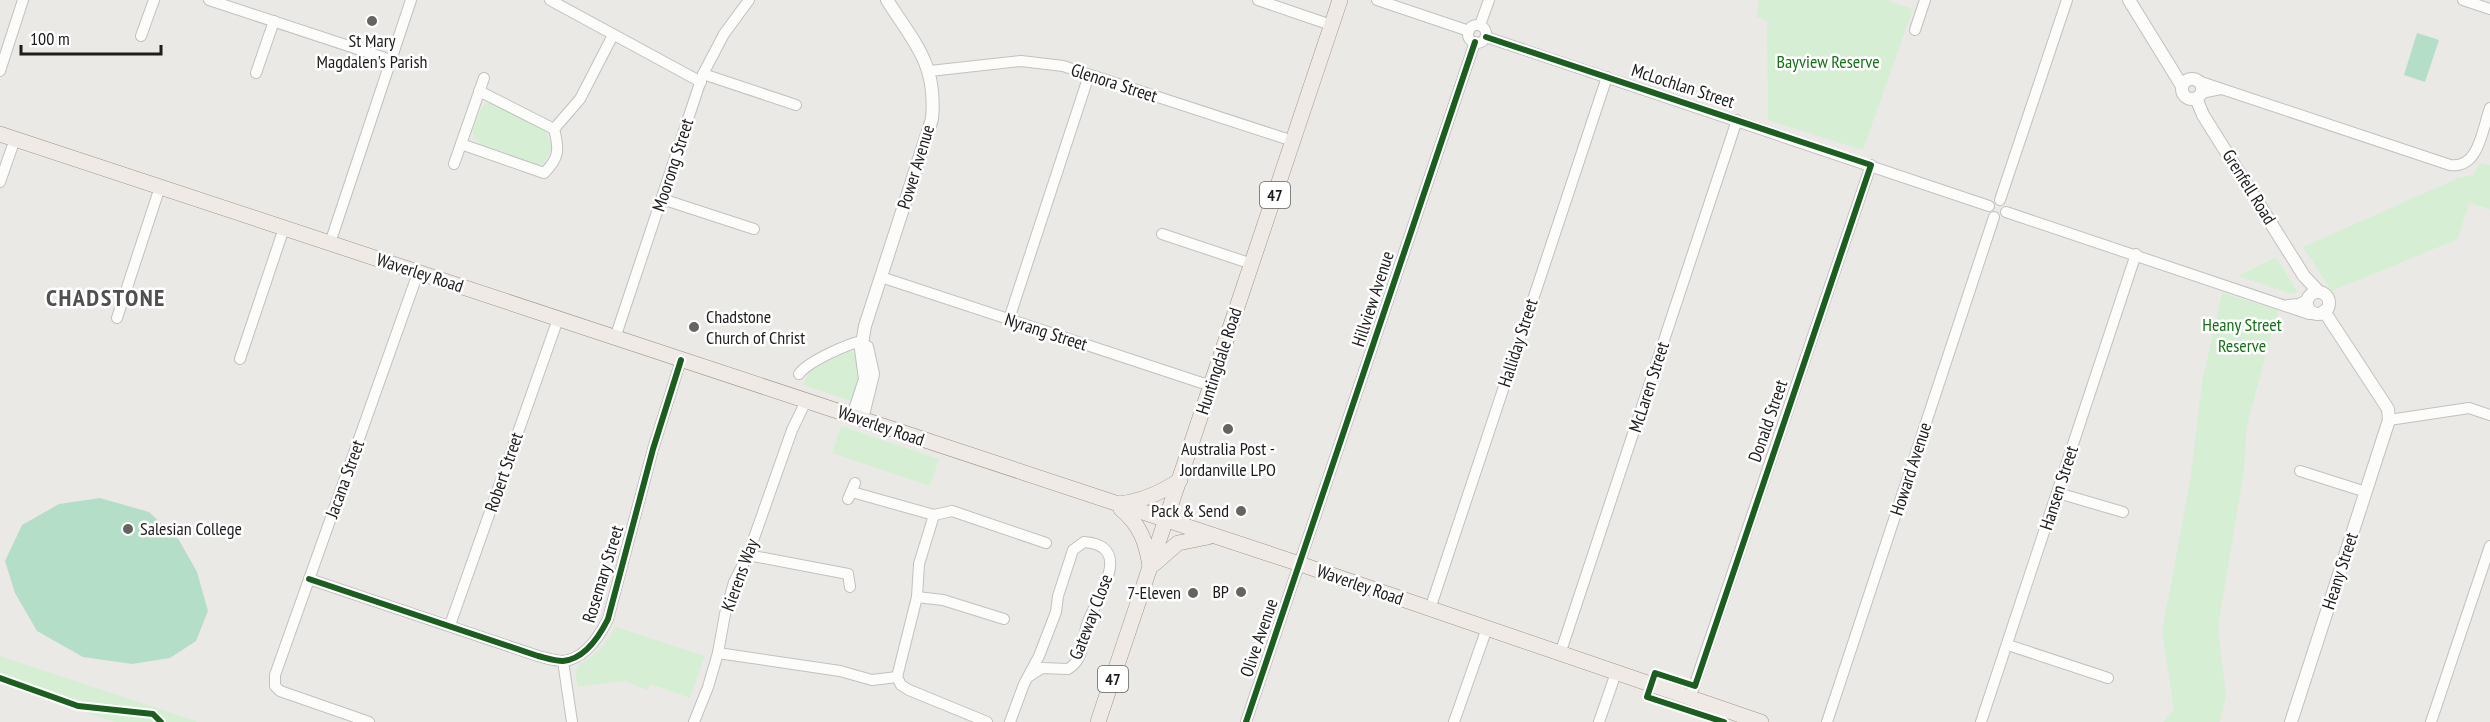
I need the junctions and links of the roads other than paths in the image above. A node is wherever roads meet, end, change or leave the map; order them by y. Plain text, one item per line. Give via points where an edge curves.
1 (23, 0) edge
2 (154, 0) edge
3 (210, 0) edge
4 (411, 0) edge
5 (550, 0) edge
6 (749, 0) edge
7 (887, 0) edge
8 (1258, 0) edge
9 (1340, 0) edge
10 (1377, 0) edge
11 (1488, 0) edge
12 (1925, 0) edge
13 (2067, 0) edge
14 (2129, 0) edge
15 (2463, 0) edge
16 (2490, 9) edge
17 (274, 21) junction
18 (1331, 25) junction
19 (1480, 25) junction
20 (1469, 30) junction
21 (1915, 30) dead end
22 (613, 35) junction
23 (141, 36) dead end
24 (1486, 37) junction
25 (1474, 42) junction
26 (391, 60) junction
27 (0, 71) edge
28 (930, 71) junction
29 (256, 73) dead end
30 (1089, 75) junction
31 (1607, 77) junction
32 (484, 78) dead end
33 (702, 78) junction
34 (2193, 88) junction
35 (479, 91) junction
36 (796, 105) dead end
37 (2490, 108) edge
38 (1737, 120) junction
39 (554, 129) junction
40 (0, 134) edge
41 (15, 139) junction
42 (1293, 141) junction
43 (461, 144) junction
44 (454, 164) dead end
45 (1871, 165) junction
46 (0, 182) edge
47 (160, 187) junction
48 (662, 199) junction
49 (2000, 200) junction
50 (1989, 206) junction
51 (2006, 212) junction
52 (1995, 217) junction
53 (284, 228) junction
54 (754, 230) dead end
55 (1162, 234) dead end
56 (330, 243) junction
57 (2136, 254) junction
58 (1252, 264) junction
59 (418, 273) junction
60 (881, 277) junction
61 (2312, 296) junction
62 (2284, 305) junction
63 (2320, 312) junction
64 (117, 318) dead end
65 (558, 319) junction
66 (1009, 319) junction
67 (615, 338) junction
68 (863, 341) junction
69 (240, 359) dead end
70 (681, 360) junction
71 (798, 374) dead end
72 (1211, 386) junction
73 (803, 399) junction
74 (2490, 415) edge
75 (857, 418) junction
76 (2389, 420) junction
77 (2300, 471) dead end
78 (1180, 480) junction
79 (852, 491) dead end
80 (2366, 492) junction
81 (2058, 493) junction
82 (1116, 505) junction
83 (2123, 512) dead end
84 (934, 515) junction
85 (1166, 521) junction
86 (1211, 536) junction
87 (1047, 542) dead end
88 (2490, 546) edge
89 (748, 555) junction
90 (1300, 564) junction
91 (1150, 568) junction
92 (309, 579) junction
93 (850, 587) dead end
94 (917, 597) junction
95 (1430, 609) junction
96 (1004, 619) dead end
97 (450, 625) junction
98 (1487, 628) junction
99 (2008, 645) junction
100 (718, 653) junction
101 (1560, 654) junction
102 (563, 661) junction
103 (1616, 673) junction
104 (1028, 676) junction
105 (897, 677) junction
106 (2108, 678) dead end
107 (1690, 698) junction
108 (1739, 718) edge
109 (369, 722) edge
110 (572, 722) edge
111 (696, 722) edge
112 (987, 722) edge
113 (1010, 722) edge
114 (1098, 722) edge
115 (1246, 722) edge
116 (1454, 722) edge
117 (1599, 722) edge
118 (1761, 722) edge
119 (1827, 722) edge
120 (1981, 722) edge
121 (2291, 722) edge
122 (2431, 722) edge

1 - 27 street
2 - 23 street
3 - 17 street
4 - 26 street
5 - 22 street
6 - 33 street, Moorong Street via 724,34
7 - 28 street, Power Avenue
8 - 18 street
9 - 18 main road, Huntingdale Road / 47
10 - 20 street
11 - 19 street
12 - 21 street
13 - 49 street
14 - 34 street, Grenfell Road via 2171,65
15 - 16 street
17 - 26 street
17 - 29 street
18 - 42 main road, Huntingdale Road / 47
19 - 20 street
19 - 24 street
20 - 25 street
22 - 33 street
22 - 39 street via 580,99
24 - 25 street
24 - 31 street, McLochlan Street
25 - 90 street, Hillview Avenue
26 - 56 street
28 - 30 street, Glenora Street via 1021,61 1063,66
28 - 60 street, Power Avenue via 934,94 932,119
30 - 42 street, Glenora Street
30 - 66 street
31 - 38 street, McLochlan Street
31 - 95 street, Halliday Street
32 - 35 street
33 - 36 street
33 - 48 street, Moorong Street
34 - 37 street via 2221,89 2461,167 2475,153
34 - 61 street, Grenfell Road via 2203,115 2304,276
35 - 39 street
35 - 43 street
38 - 45 street, McLochlan Street
38 - 101 street, McLaren Street
39 - 43 street via 559,148 544,173
40 - 41 main road, Waverley Road
41 - 46 street
41 - 47 main road, Waverley Road
42 - 58 main road, Huntingdale Road / 47
43 - 44 street
45 - 50 street, McLochlan Street
45 - 107 street, Donald Street
47 - 53 main road, Waverley Road
47 - 64 street
48 - 54 street
48 - 67 street, Moorong Street
49 - 50 street
49 - 51 street via 2005,203
50 - 52 street
51 - 52 street
51 - 57 street
52 - 119 street, Howard Avenue
53 - 56 main road, Waverley Road
53 - 69 street
55 - 58 street
56 - 59 main road, Waverley Road
57 - 62 street
57 - 81 street, Hansen Street
58 - 72 main road, Huntingdale Road / 47
59 - 65 main road, Waverley Road
59 - 92 street, Jacana Street
60 - 66 street, Nyrang Street
60 - 68 street, Power Avenue
61 - 62 street via 2299,304
61 - 63 street via 2310,310
61 - 63 street via 2325,295 2328,302
62 - 63 street via 2309,314
63 - 76 street via 2388,409
65 - 67 main road, Waverley Road
65 - 97 street, Robert Street
66 - 72 street, Nyrang Street
67 - 70 main road, Waverley Road
68 - 71 street
68 - 75 street, Power Avenue via 865,379
70 - 73 main road, Waverley Road
70 - 102 street, Rosemary Street via 608,619 598,639
72 - 78 main road, Huntingdale Road / 47
73 - 75 main road, Waverley Road
73 - 89 street, Kierens Way via 794,413 792,430
74 - 76 street via 2469,408
75 - 82 main road, Waverley Road
76 - 80 street, Heany Street
77 - 80 street
78 - 82 main road via 1137,502
78 - 85 main road, Huntingdale Road / 47
79 - 84 street
80 - 121 street, Heany Street
81 - 83 street
81 - 99 street, Hansen Street
82 - 85 main road, Waverley Road
82 - 91 main road via 1142,532
84 - 87 street via 952,511
84 - 94 street via 919,564
85 - 86 main road, Waverley Road
85 - 91 main road, Huntingdale Road / 47
86 - 90 main road, Waverley Road
86 - 91 main road via 1178,543
88 - 122 street
89 - 93 street via 848,574
89 - 100 street, Kierens Way via 734,582
90 - 95 main road, Waverley Road
90 - 115 street, Olive Avenue
91 - 114 main road, Huntingdale Road / 47
92 - 97 street
92 - 109 street, Jacana Street via 275,675 275,686 282,692
94 - 96 street via 943,600
94 - 105 street
95 - 98 main road, Waverley Road
97 - 102 street
98 - 101 main road, Waverley Road
98 - 116 street
99 - 106 street
99 - 120 street, Hansen Street
100 - 105 street via 840,671 872,680
100 - 111 street, Kierens Way
101 - 103 main road, Waverley Road
102 - 110 street
103 - 107 main road, Waverley Road
103 - 117 street
104 - 104 street, Gateway Close via 1056,612 1073,550 1084,542 1103,546 1110,568 1088,622 1079,659 1068,669 1042,668
104 - 113 street, Gateway Close
105 - 112 street via 909,690
107 - 108 main road, Waverley Road
108 - 118 main road, Waverley Road

